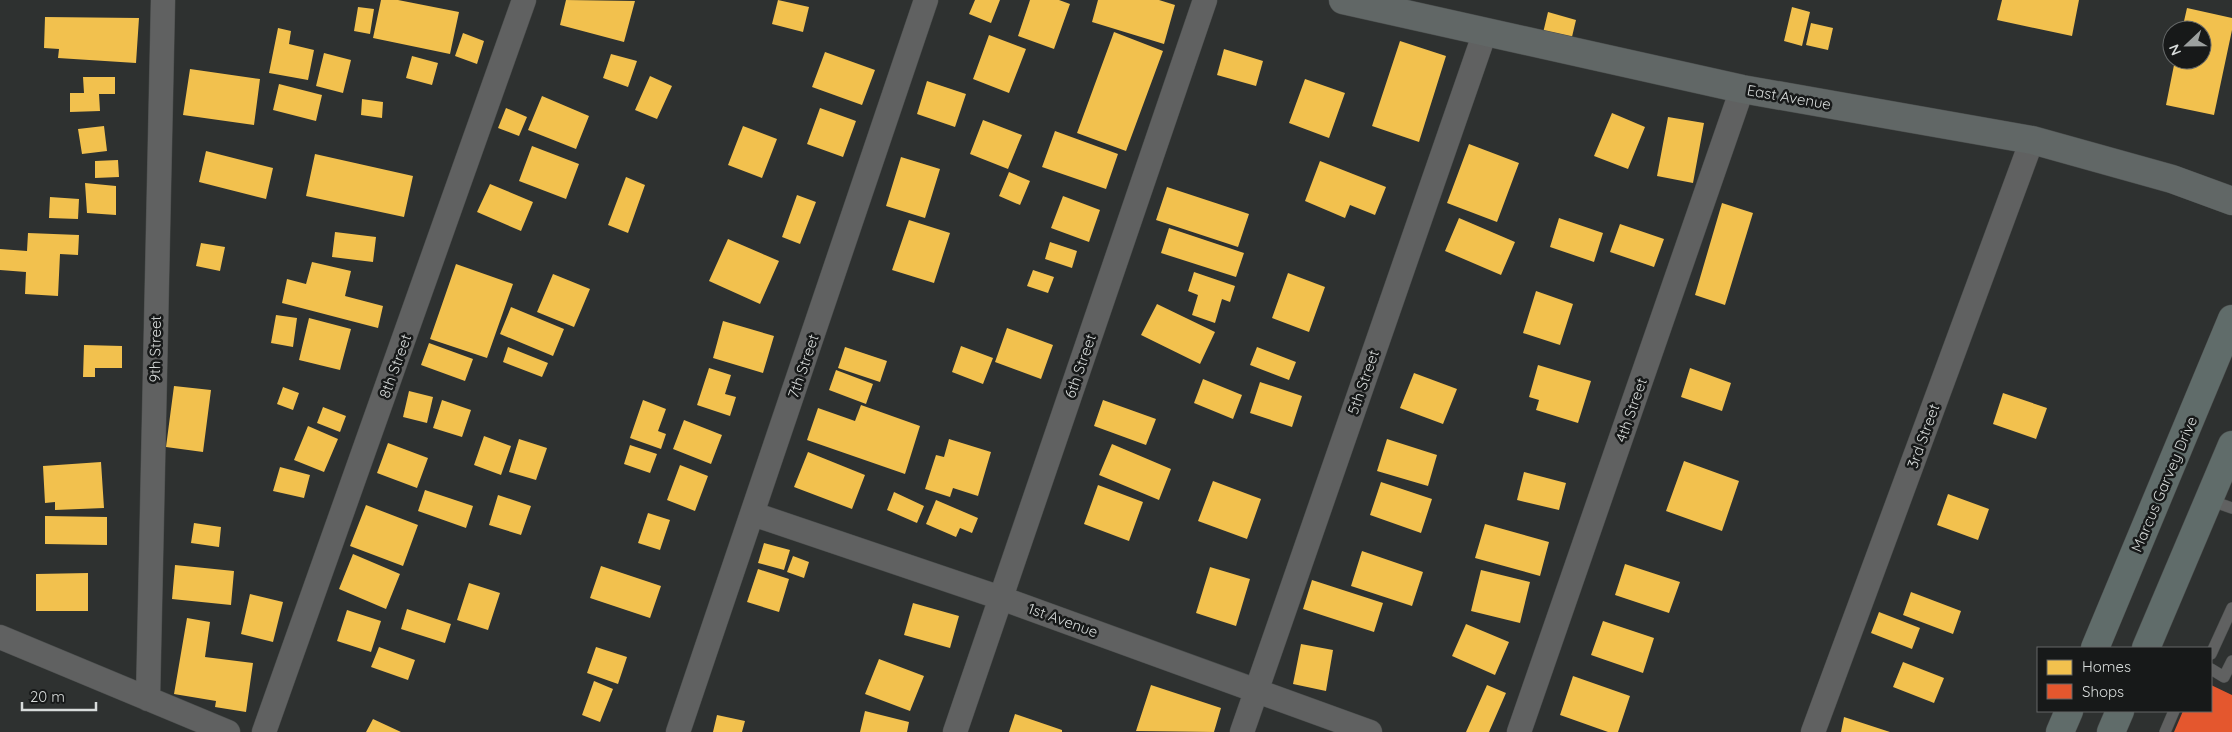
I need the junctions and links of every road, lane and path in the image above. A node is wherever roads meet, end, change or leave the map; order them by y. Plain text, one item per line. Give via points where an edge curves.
1 (163, 0) edge
2 (524, 0) edge
3 (926, 0) edge
4 (1205, 0) edge
5 (1343, 0) edge
6 (1485, 32) junction
7 (1742, 89) junction
8 (2032, 140) junction
9 (2232, 201) edge
10 (2232, 319) edge
11 (2232, 445) edge
12 (2221, 504) edge
13 (753, 514) junction
14 (1001, 598) junction
15 (2232, 608) edge
16 (0, 637) edge
17 (2095, 647) edge
18 (2147, 647) edge
19 (2212, 652) edge
20 (2232, 660) edge
21 (2212, 670) edge
22 (1257, 690) junction
23 (148, 699) junction
24 (2068, 712) edge
25 (2120, 712) edge
26 (2174, 712) edge
27 (228, 732) edge
28 (264, 732) edge
29 (678, 732) edge
30 (955, 732) edge
31 (1242, 732) edge
32 (1370, 732) edge
33 (1519, 732) edge
34 (1813, 732) edge
35 (2060, 732) edge
36 (2111, 732) edge
37 (2165, 732) edge

1 - 23 street, 9th Street
2 - 28 street, 8th Street
3 - 13 street, 7th Street
4 - 14 street, 6th Street
5 - 6 main road, East Avenue
6 - 7 main road, East Avenue
6 - 22 street, 5th Street
7 - 8 main road, East Avenue
7 - 33 street, 4th Street
8 - 9 main road, East Avenue via 2172,179
8 - 34 street, 3rd Street
10 - 17 highway, Marcus Garvey Drive
11 - 12 highway
12 - 18 highway
13 - 14 street, 1st Avenue
13 - 29 street, 7th Street
14 - 22 street, 1st Avenue
14 - 30 street, 6th Street
15 - 19 lane
16 - 23 street
20 - 21 lane via 2224,677
22 - 31 street, 5th Street
22 - 32 street, 1st Avenue
23 - 27 street
24 - 35 highway
25 - 36 highway
26 - 37 lane

